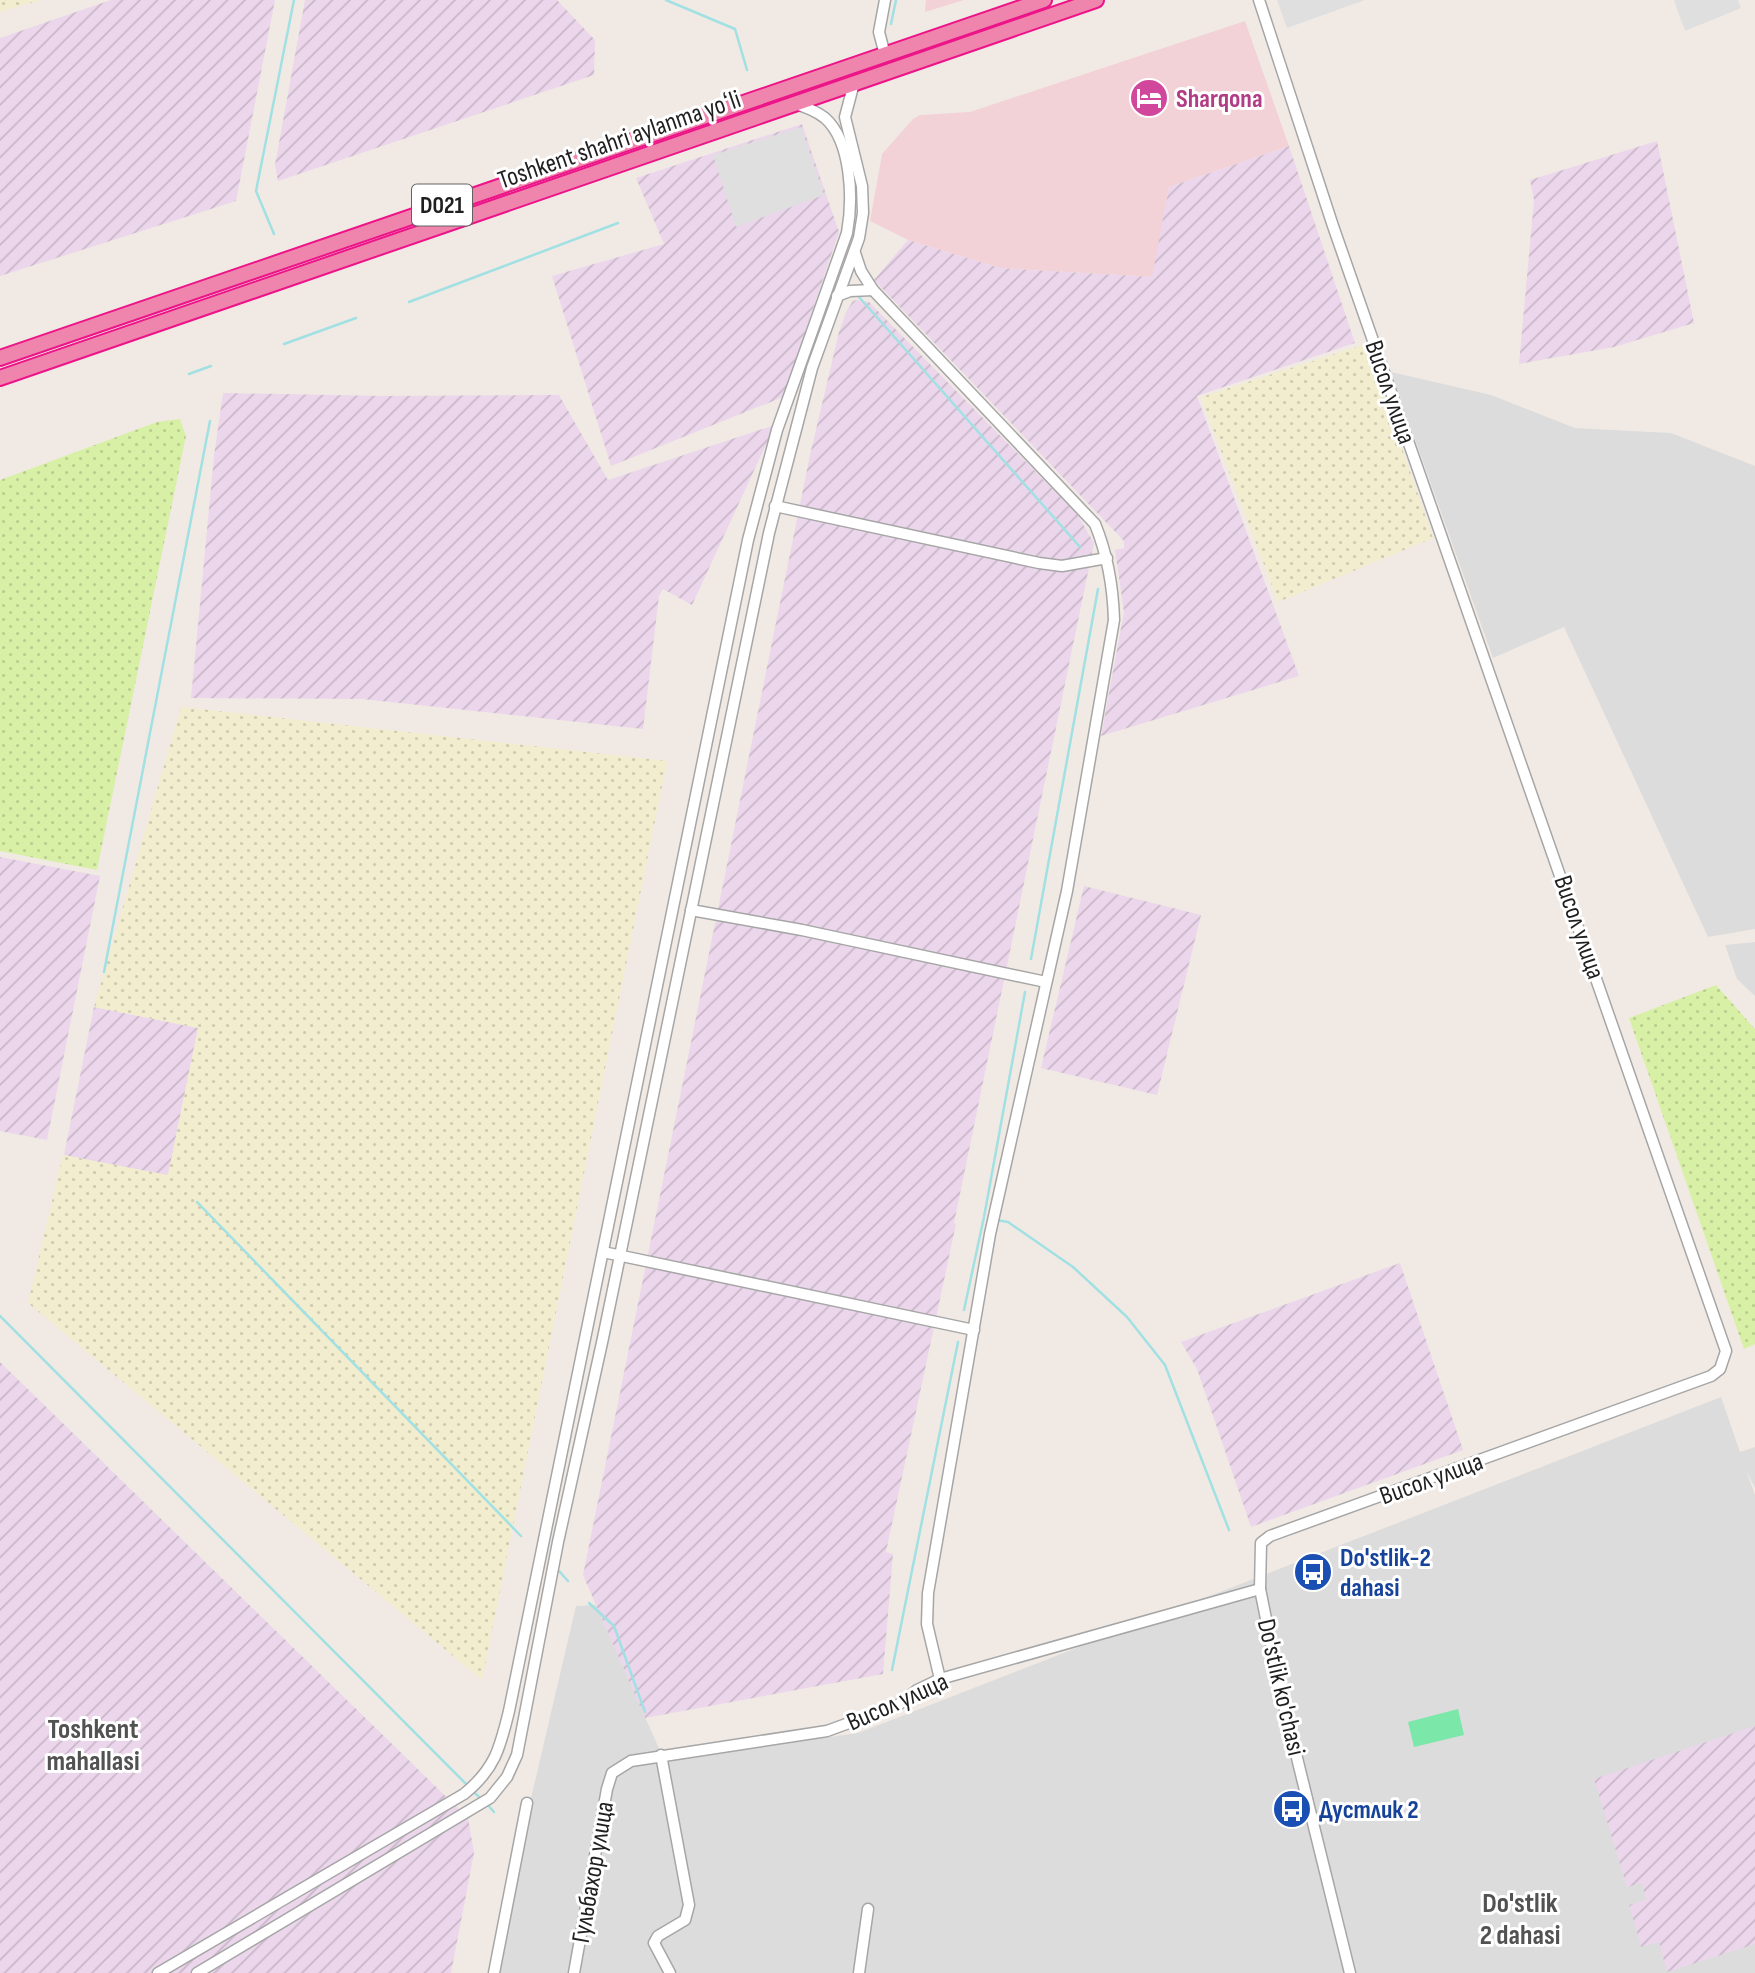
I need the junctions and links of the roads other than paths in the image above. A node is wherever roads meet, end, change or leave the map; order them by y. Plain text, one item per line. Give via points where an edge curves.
1 (885, 0) edge
2 (1044, 0) edge
3 (1096, 0) edge
4 (1259, 0) edge
5 (886, 55) junction
6 (853, 83) junction
7 (795, 104) junction
8 (492, 187) junction
9 (499, 206) junction
10 (855, 253) junction
11 (873, 290) junction
12 (837, 296) junction
13 (0, 358) edge
14 (0, 378) edge
15 (775, 506) junction
16 (1107, 558) junction
17 (703, 761) junction
18 (720, 765) junction
19 (691, 911) junction
20 (1046, 982) junction
21 (603, 1252) junction
22 (620, 1255) junction
23 (974, 1330) junction
24 (1259, 1564) joint
25 (1260, 1589) junction
26 (940, 1679) junction
27 (499, 1749) junction
28 (517, 1755) junction
29 (661, 1755) junction
30 (612, 1773) joint
31 (527, 1803) dead end
32 (868, 1909) dead end
33 (158, 1973) edge
34 (197, 1973) edge
35 (494, 1973) edge
36 (574, 1973) edge
37 (670, 1973) edge
38 (859, 1973) edge
39 (1350, 1973) edge

1 - 5 street via 879,32
2 - 5 highway, Toshkent shahri aylanma yoʻli / D021
3 - 6 highway, Toshkent shahri aylanma yoʻli / D021
4 - 24 street, Висол улица via 1726,1352 1720,1369 1707,1377 1270,1536 1261,1543
5 - 8 highway, Toshkent shahri aylanma yoʻli / D021
6 - 7 highway, Toshkent shahri aylanma yoʻli / D021
6 - 10 street via 845,117 862,187 862,224
7 - 9 highway, Toshkent shahri aylanma yoʻli / D021
7 - 17 street via 822,116 837,134 847,166 850,218 844,248 777,430 759,494
8 - 9 highway via 492,198
8 - 13 highway, Toshkent shahri aylanma yoʻli / D021
9 - 14 highway, Toshkent shahri aylanma yoʻli / D021
10 - 11 street
10 - 12 street
11 - 12 street
11 - 16 street via 1095,524
12 - 15 street via 800,408
15 - 16 street via 1039,564 1062,566
15 - 18 street
16 - 20 street via 1114,620 1067,891
17 - 18 street
17 - 21 street
18 - 19 street
19 - 20 street
19 - 22 street
20 - 23 street
21 - 22 street
21 - 27 street
22 - 23 street
22 - 28 street
23 - 26 street via 926,1609
24 - 25 street, Do'stlik ko'chasi
25 - 26 street, Висол улица
25 - 39 street, Do'stlik ko'chasi
26 - 29 street, Висол улица via 917,1689 898,1705 827,1731
27 - 28 street
27 - 33 street via 491,1766 464,1794
28 - 34 street via 507,1777 474,1809
29 - 30 street, Висол улица via 631,1760
29 - 37 street via 688,1905 685,1920 654,1943
30 - 36 street, Гульбахор улица
31 - 35 street
32 - 38 street

